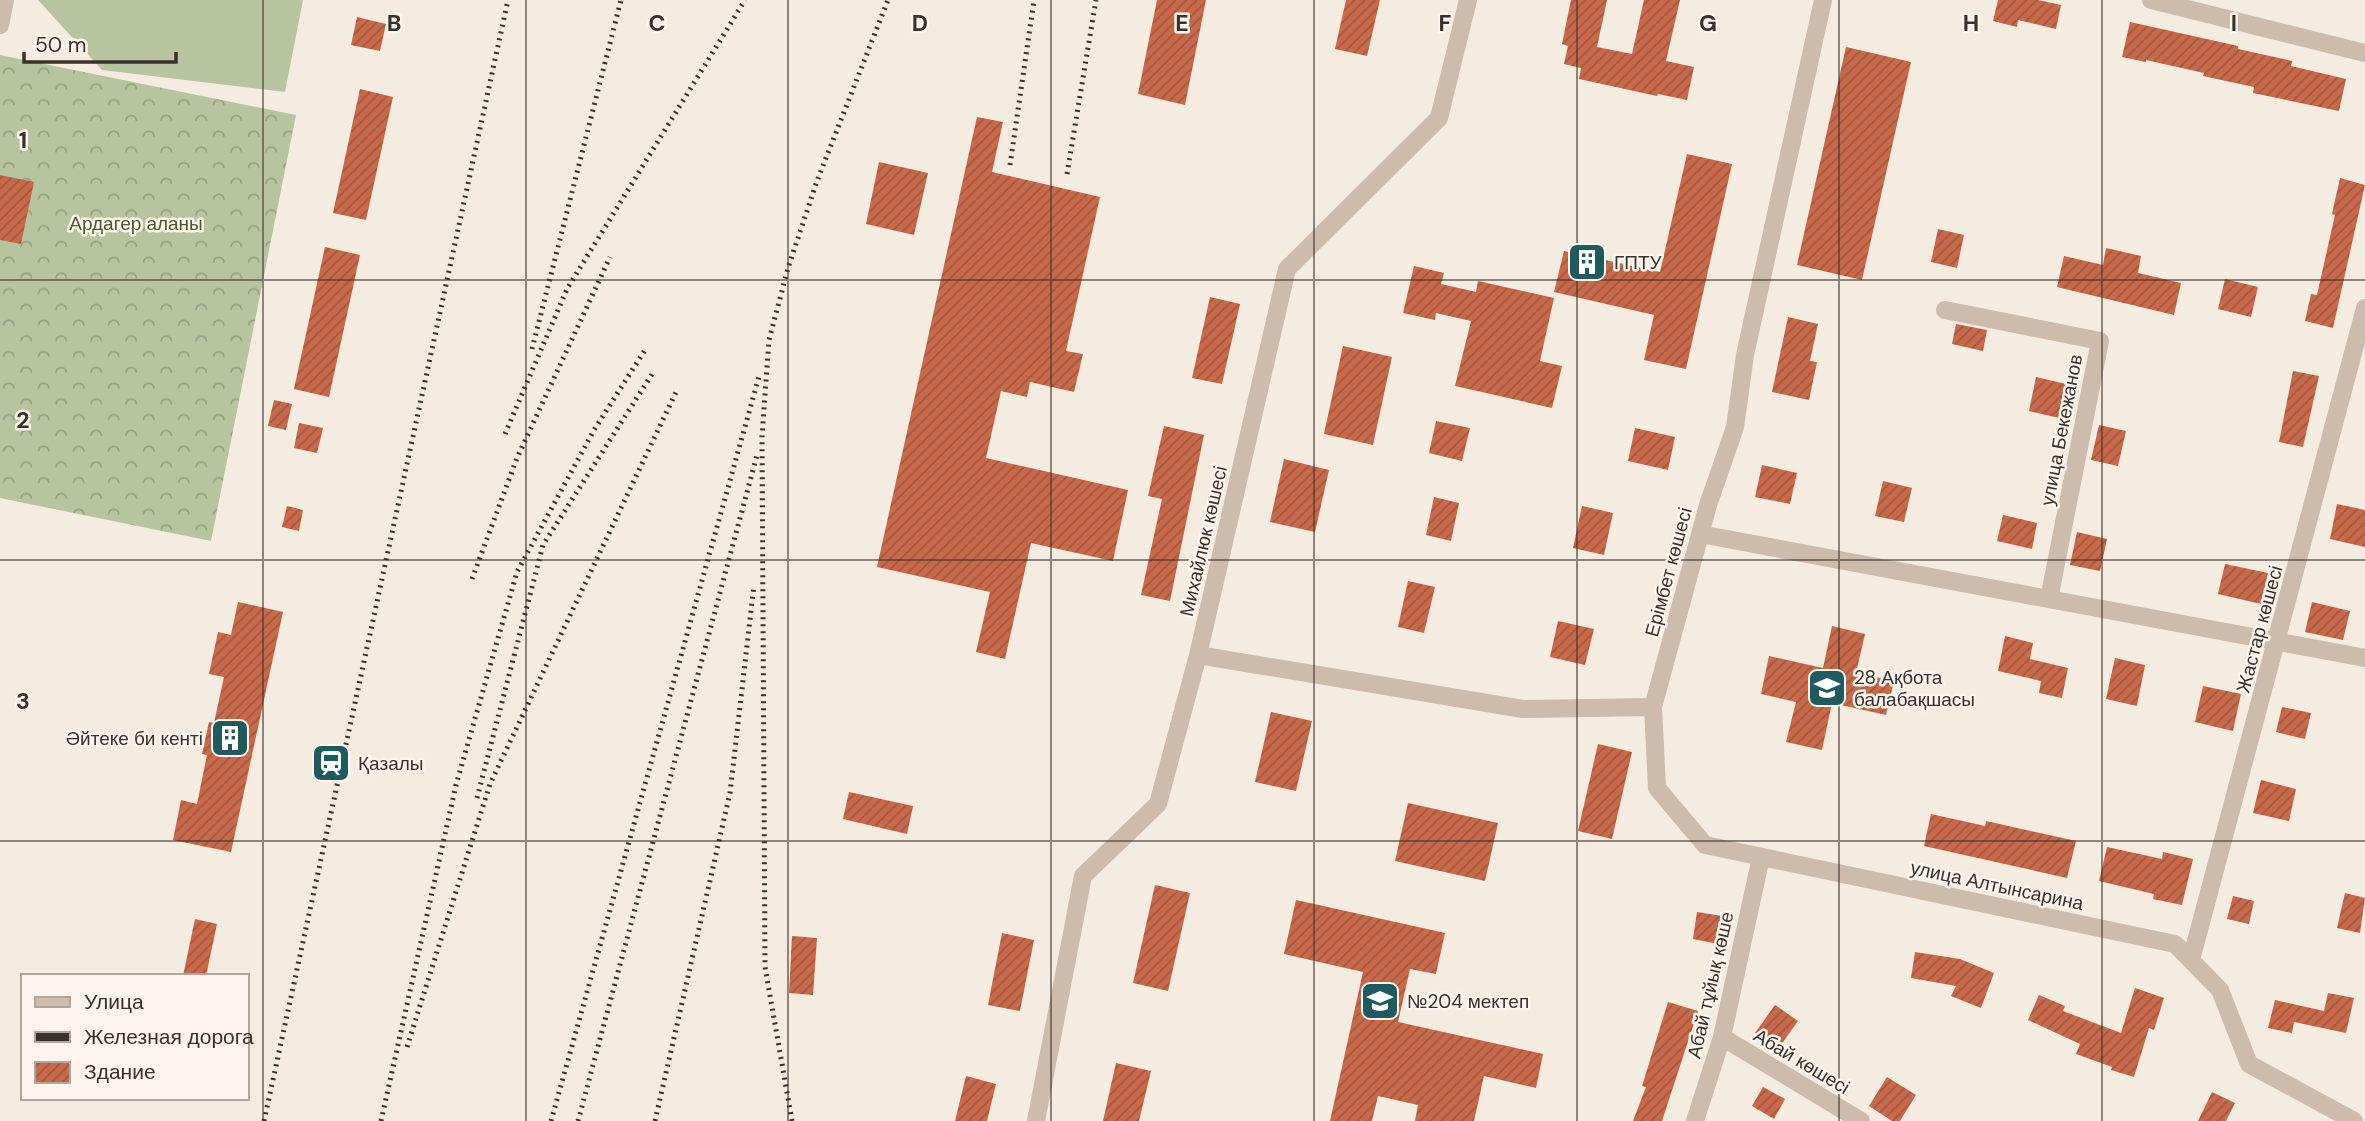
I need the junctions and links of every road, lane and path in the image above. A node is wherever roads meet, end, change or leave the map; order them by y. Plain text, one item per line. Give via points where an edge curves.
1 (5, 0) edge
2 (1468, 0) edge
3 (1823, 0) edge
4 (2151, 0) edge
5 (0, 25) edge
6 (2365, 53) edge
7 (2365, 308) edge
8 (1945, 310) dead end
9 (1700, 534) junction
10 (2049, 599) junction
11 (2278, 641) junction
12 (1198, 655) junction
13 (2365, 658) edge
14 (1653, 707) junction
15 (1761, 857) junction
16 (2191, 960) junction
17 (1722, 1037) junction
18 (1036, 1121) edge
19 (1695, 1121) edge
20 (1861, 1121) edge
21 (2354, 1121) edge

1 - 5 street
2 - 12 street, Михайлюк көшесі via 1439,118 1287,269
3 - 9 street, Ерімбет көшесі via 1745,355 1735,427
4 - 6 street
7 - 11 street, Жастар көшесі
8 - 10 street, улица Бекежанов via 2100,341
9 - 10 street
9 - 14 street, Ерімбет көшесі
10 - 11 street
11 - 13 street
11 - 16 street, Жастар көшесі
12 - 14 street via 1523,709
12 - 18 street, Михайлюк көшесі via 1158,804 1083,876
14 - 15 street, улица Алтынсарина via 1657,788 1705,845
15 - 16 street, улица Алтынсарина via 2175,944
15 - 17 street, Абай тұйық көше
16 - 21 street, улица Алтынсарина via 2220,990 2249,1064
17 - 19 street, Абай тұйық көше
17 - 20 street, Абай көшесі

